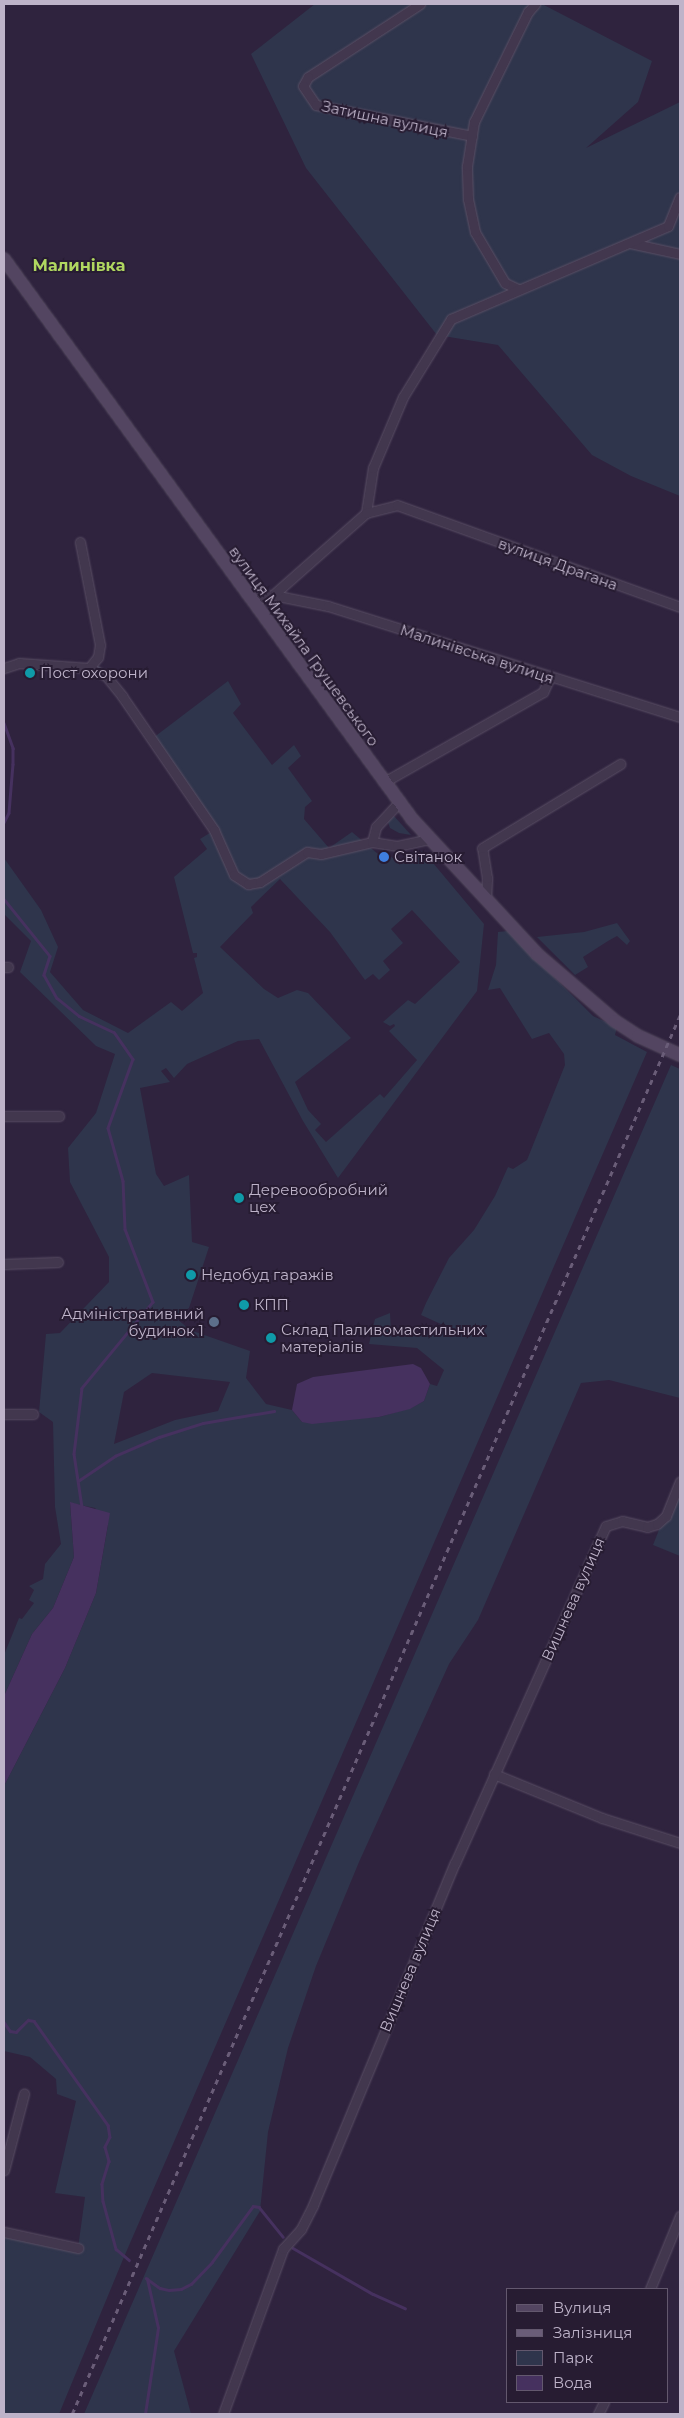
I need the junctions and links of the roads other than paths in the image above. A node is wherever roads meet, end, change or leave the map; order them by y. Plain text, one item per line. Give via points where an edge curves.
1 (420, 4) edge
2 (535, 4) edge
3 (472, 136) junction
4 (680, 197) edge
5 (629, 243) junction
6 (680, 254) edge
7 (4, 259) edge
8 (518, 289) junction
9 (366, 513) junction
10 (80, 542) dead end
11 (273, 595) junction
12 (251, 600) junction
13 (680, 608) edge
14 (4, 668) edge
15 (89, 668) junction
16 (550, 677) junction
17 (680, 718) edge
18 (620, 764) dead end
19 (384, 782) junction
20 (398, 802) junction
21 (430, 839) junction
22 (372, 842) junction
23 (486, 899) junction
24 (680, 1055) edge
25 (4, 1116) edge
26 (59, 1116) dead end
27 (58, 1262) dead end
28 (4, 1264) edge
29 (4, 1414) edge
30 (33, 1414) dead end
31 (680, 1482) edge
32 (494, 1774) junction
33 (680, 1843) edge
34 (24, 2094) dead end
35 (4, 2170) edge
36 (680, 2216) edge
37 (4, 2232) edge
38 (78, 2248) dead end
39 (650, 2288) edge
40 (223, 2414) edge

1 - 3 street, Затишна вулиця via 308,77 303,86 316,105
2 - 3 street via 528,12 474,122
3 - 8 street via 467,166 468,199 475,232 505,284
4 - 5 street via 668,226
5 - 6 street
5 - 8 street
7 - 12 street, вулиця Михайла Грушевського
8 - 9 street via 451,319 403,398 373,468
9 - 11 street
9 - 13 street, вулиця Драгана via 397,505
10 - 15 street via 100,645 98,657
11 - 12 street
11 - 16 street, Малинівська вулиця via 328,606
12 - 19 street, вулиця Михайла Грушевського
14 - 15 street via 19,663
15 - 22 street via 106,676 122,696 214,830 234,875 248,884 260,882 307,852 321,854
16 - 17 street, Малинівська вулиця
16 - 19 street via 543,692
18 - 23 street via 482,848 487,878
19 - 20 street, вулиця Михайла Грушевського
20 - 21 street, вулиця Михайла Грушевського
20 - 22 street via 376,827
21 - 22 street via 397,846
21 - 23 street, вулиця Михайла Грушевського
23 - 24 street, вулиця Михайла Грушевського via 538,954 615,1021 638,1036
25 - 26 street
27 - 28 street
29 - 30 street
31 - 32 street, Вишнева вулиця via 666,1516 657,1524 647,1527 622,1521 606,1526
32 - 33 street
32 - 40 street, Вишнева вулиця via 313,2205 301,2229 283,2249
34 - 35 street
36 - 39 street
37 - 38 street

